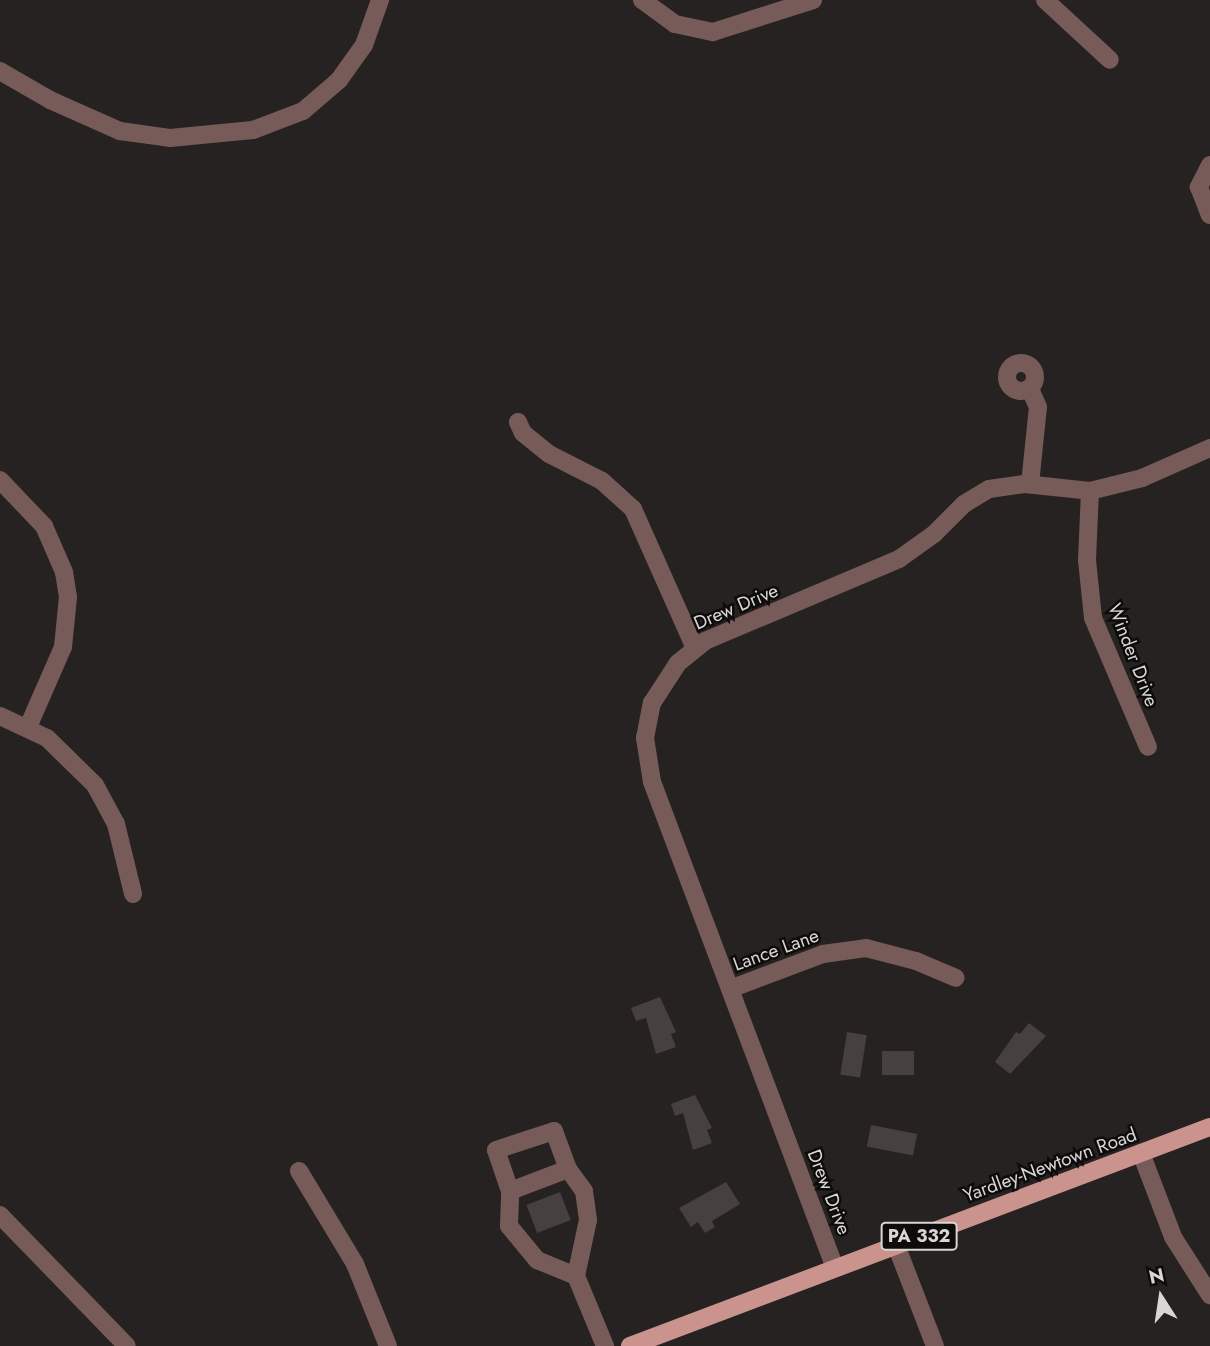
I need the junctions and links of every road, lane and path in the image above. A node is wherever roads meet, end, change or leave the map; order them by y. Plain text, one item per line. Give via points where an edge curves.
1 (380, 0) edge
2 (642, 0) edge
3 (813, 0) edge
4 (1045, 0) edge
5 (1110, 60) dead end
6 (0, 71) edge
7 (1210, 165) edge
8 (1210, 215) edge
9 (1030, 389) dead end
10 (518, 422) dead end
11 (1210, 448) edge
12 (0, 480) edge
13 (1030, 484) junction
14 (1090, 491) junction
15 (695, 648) junction
16 (0, 716) edge
17 (28, 727) junction
18 (1148, 747) dead end
19 (133, 894) dead end
20 (956, 978) dead end
21 (730, 989) junction
22 (1210, 1128) edge
23 (1141, 1153) junction
24 (568, 1169) junction
25 (299, 1171) dead end
26 (510, 1192) junction
27 (0, 1215) edge
28 (896, 1245) junction
29 (835, 1268) junction
30 (576, 1276) junction
31 (1210, 1295) edge
32 (127, 1346) edge
33 (388, 1346) edge
34 (605, 1346) edge
35 (629, 1346) edge
36 (935, 1346) edge

1 - 6 street via 364,45 339,80 303,111 253,130 170,138 120,131 50,100
2 - 3 street via 676,24 712,32
4 - 5 street
7 - 8 street via 1199,187
9 - 13 street via 1038,407
10 - 15 street via 523,433 549,454 602,481 633,509
11 - 14 street, Drew Drive via 1142,478
12 - 17 street via 44,526 62,568 68,597 63,647
13 - 14 street, Drew Drive
13 - 15 street, Drew Drive via 976,495 920,547 899,559
14 - 18 street, Winder Drive via 1087,560 1093,618
15 - 21 street, Drew Drive via 678,663 652,703 646,755
16 - 17 street
17 - 19 street via 68,754 95,785 116,824
20 - 21 street, Lance Lane via 866,948 823,954
21 - 29 street, Drew Drive
22 - 23 main road, Yardley-Newtown Road / PA 332
23 - 28 main road, Yardley-Newtown Road / PA 332
23 - 31 street via 1173,1237
24 - 26 street
24 - 26 street via 554,1131 496,1150
24 - 30 street via 584,1191 588,1220
25 - 33 street via 355,1264
26 - 30 street via 509,1226 537,1260
27 - 32 street
28 - 29 main road, Yardley-Newtown Road / PA 332
28 - 36 street
29 - 35 main road, Yardley-Newtown Road / PA 332
30 - 34 street

